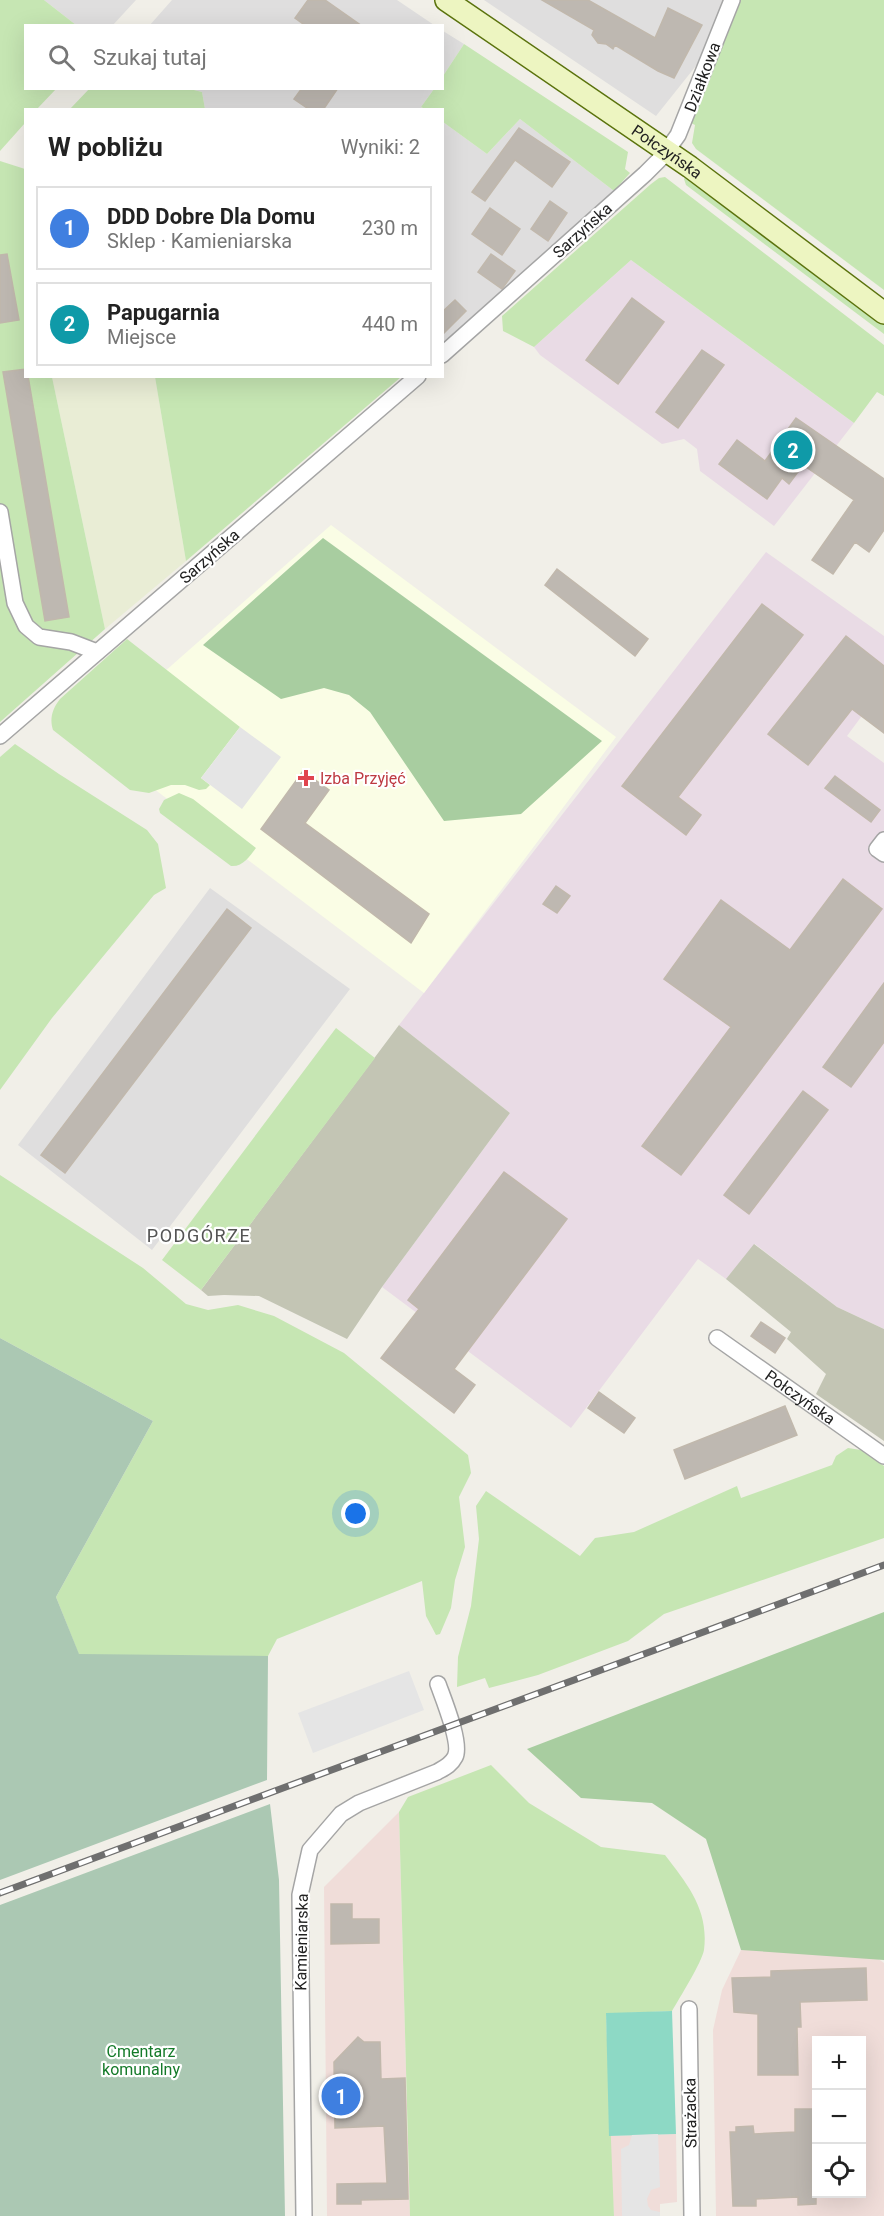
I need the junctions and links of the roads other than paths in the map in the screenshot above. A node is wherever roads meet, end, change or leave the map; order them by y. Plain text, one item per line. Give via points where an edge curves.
1 (446, 0) edge
2 (732, 0) edge
3 (667, 151) junction
4 (884, 313) edge
5 (444, 353) edge
6 (416, 378) edge
7 (0, 512) edge
8 (97, 652) junction
9 (0, 736) edge
10 (717, 1338) dead end
11 (884, 1456) edge
12 (438, 1684) dead end
13 (689, 2009) dead end
14 (304, 2216) edge
15 (692, 2216) edge

1 - 3 main road, Połczyńska
2 - 3 street, Działkowa via 682,126
3 - 4 main road, Połczyńska
3 - 5 street, Sarzyńska
6 - 8 street, Sarzyńska
7 - 8 street via 15,603 26,626 39,637 71,642
8 - 9 street, Sarzyńska
10 - 11 street, Połczyńska
12 - 14 street, Kamieniarska via 452,1725 455,1757 443,1769 341,1814 310,1850 300,1895
13 - 15 street, Strażacka

